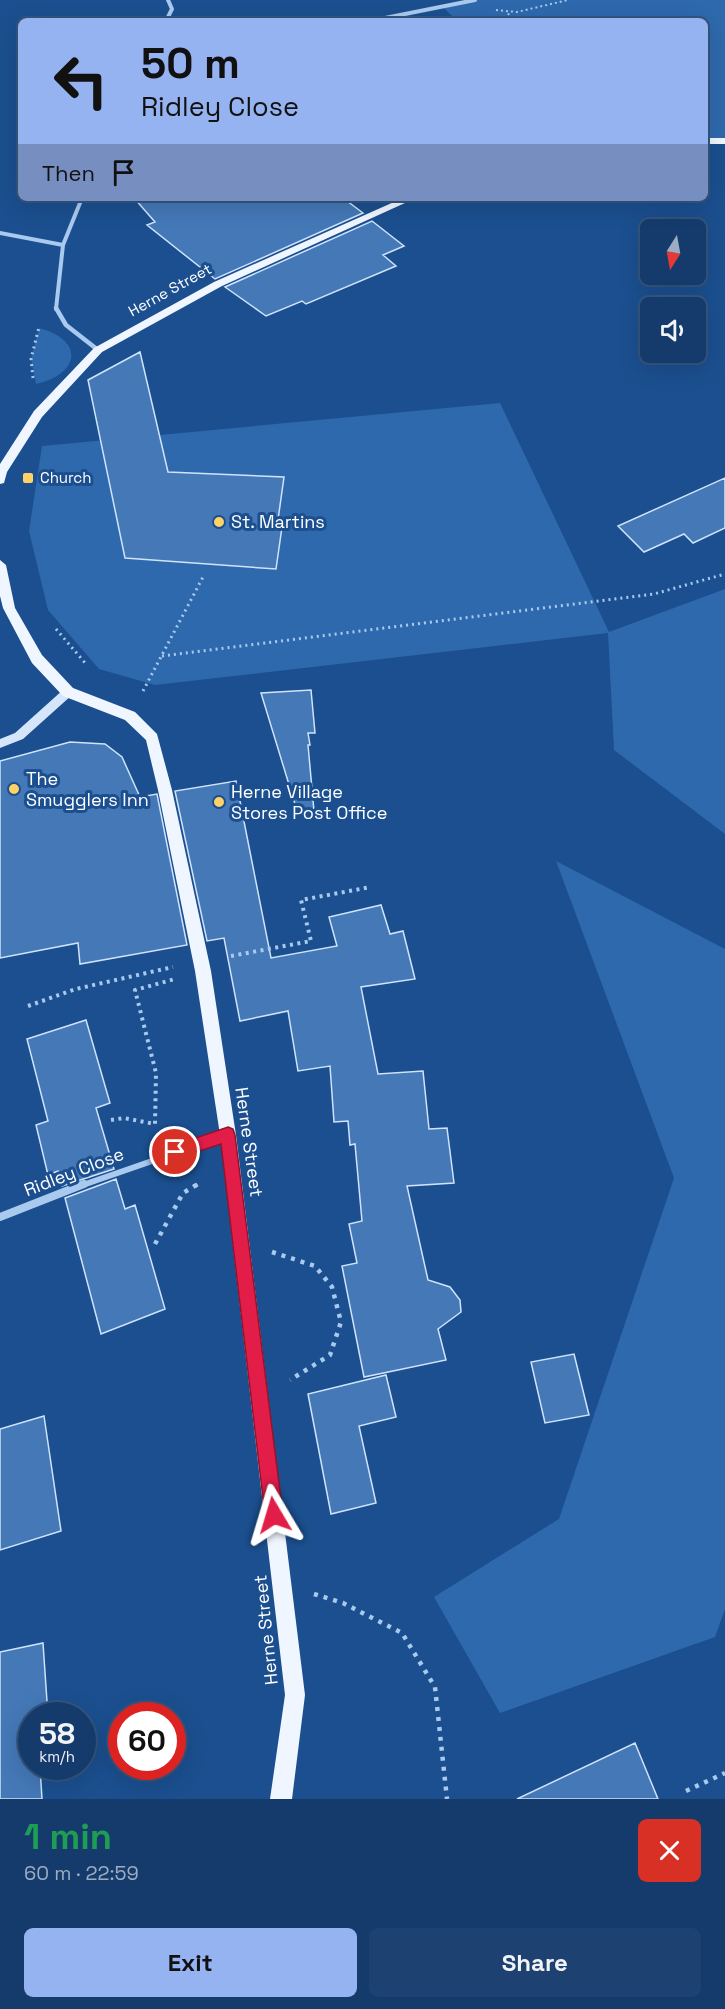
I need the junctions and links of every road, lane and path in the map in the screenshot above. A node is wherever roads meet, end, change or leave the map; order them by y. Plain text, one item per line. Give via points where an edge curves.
1 (168, 0) edge
2 (474, 0) edge
3 (568, 0) edge
4 (172, 9) junction
5 (512, 12) junction
6 (168, 18) edge
7 (173, 18) edge
8 (385, 18) edge
9 (504, 18) edge
10 (708, 141) edge
11 (725, 141) edge
12 (81, 201) edge
13 (402, 201) edge
14 (0, 233) edge
15 (63, 245) junction
16 (55, 304) junction
17 (98, 350) junction
18 (52, 402) junction
19 (0, 472) edge
20 (0, 480) edge
21 (0, 565) edge
22 (725, 574) edge
23 (203, 578) dead end
24 (162, 656) junction
25 (68, 692) junction
26 (141, 694) dead end
27 (0, 744) edge
28 (371, 887) dead end
29 (202, 966) junction
30 (28, 1006) dead end
31 (111, 1120) dead end
32 (228, 1135) junction
33 (201, 1182) dead end
34 (0, 1216) edge
35 (156, 1244) dead end
36 (243, 1245) junction
37 (260, 1399) junction
38 (282, 1585) junction
39 (725, 1773) edge
40 (686, 1791) dead end
41 (281, 1799) edge
42 (447, 1799) edge

1 - 4 street
2 - 5 path via 492,9
2 - 8 street
3 - 5 path
4 - 6 street
4 - 7 street
5 - 9 path
10 - 11 main road
12 - 15 street
13 - 17 main road, Herne Street via 218,284
14 - 15 street
15 - 16 street
16 - 17 street via 56,313 73,332
16 - 18 path via 37,331 31,359 36,387
17 - 18 main road, Herne Street
18 - 19 main road, Herne Street via 38,414
19 - 20 main road, Herne Street
21 - 25 main road, Herne Street via 9,608 37,659
22 - 24 path via 654,594
23 - 24 path
24 - 26 path
25 - 27 street via 19,736
25 - 29 main road, Herne Street via 130,716 152,738
28 - 29 path via 301,900 311,941
29 - 30 path via 76,989
29 - 31 path via 135,990 156,1068 158,1108 155,1124 124,1118
29 - 32 main road, Herne Street
32 - 34 street, Ridley Close via 123,1169
32 - 36 main road, Herne Street
33 - 35 path via 183,1192
36 - 37 main road, Herne Street
36 - 37 path via 315,1266 332,1287 341,1322 330,1355
37 - 38 main road, Herne Street
38 - 41 main road, Herne Street via 295,1695
38 - 42 path via 343,1603 402,1633 435,1687
39 - 40 path

